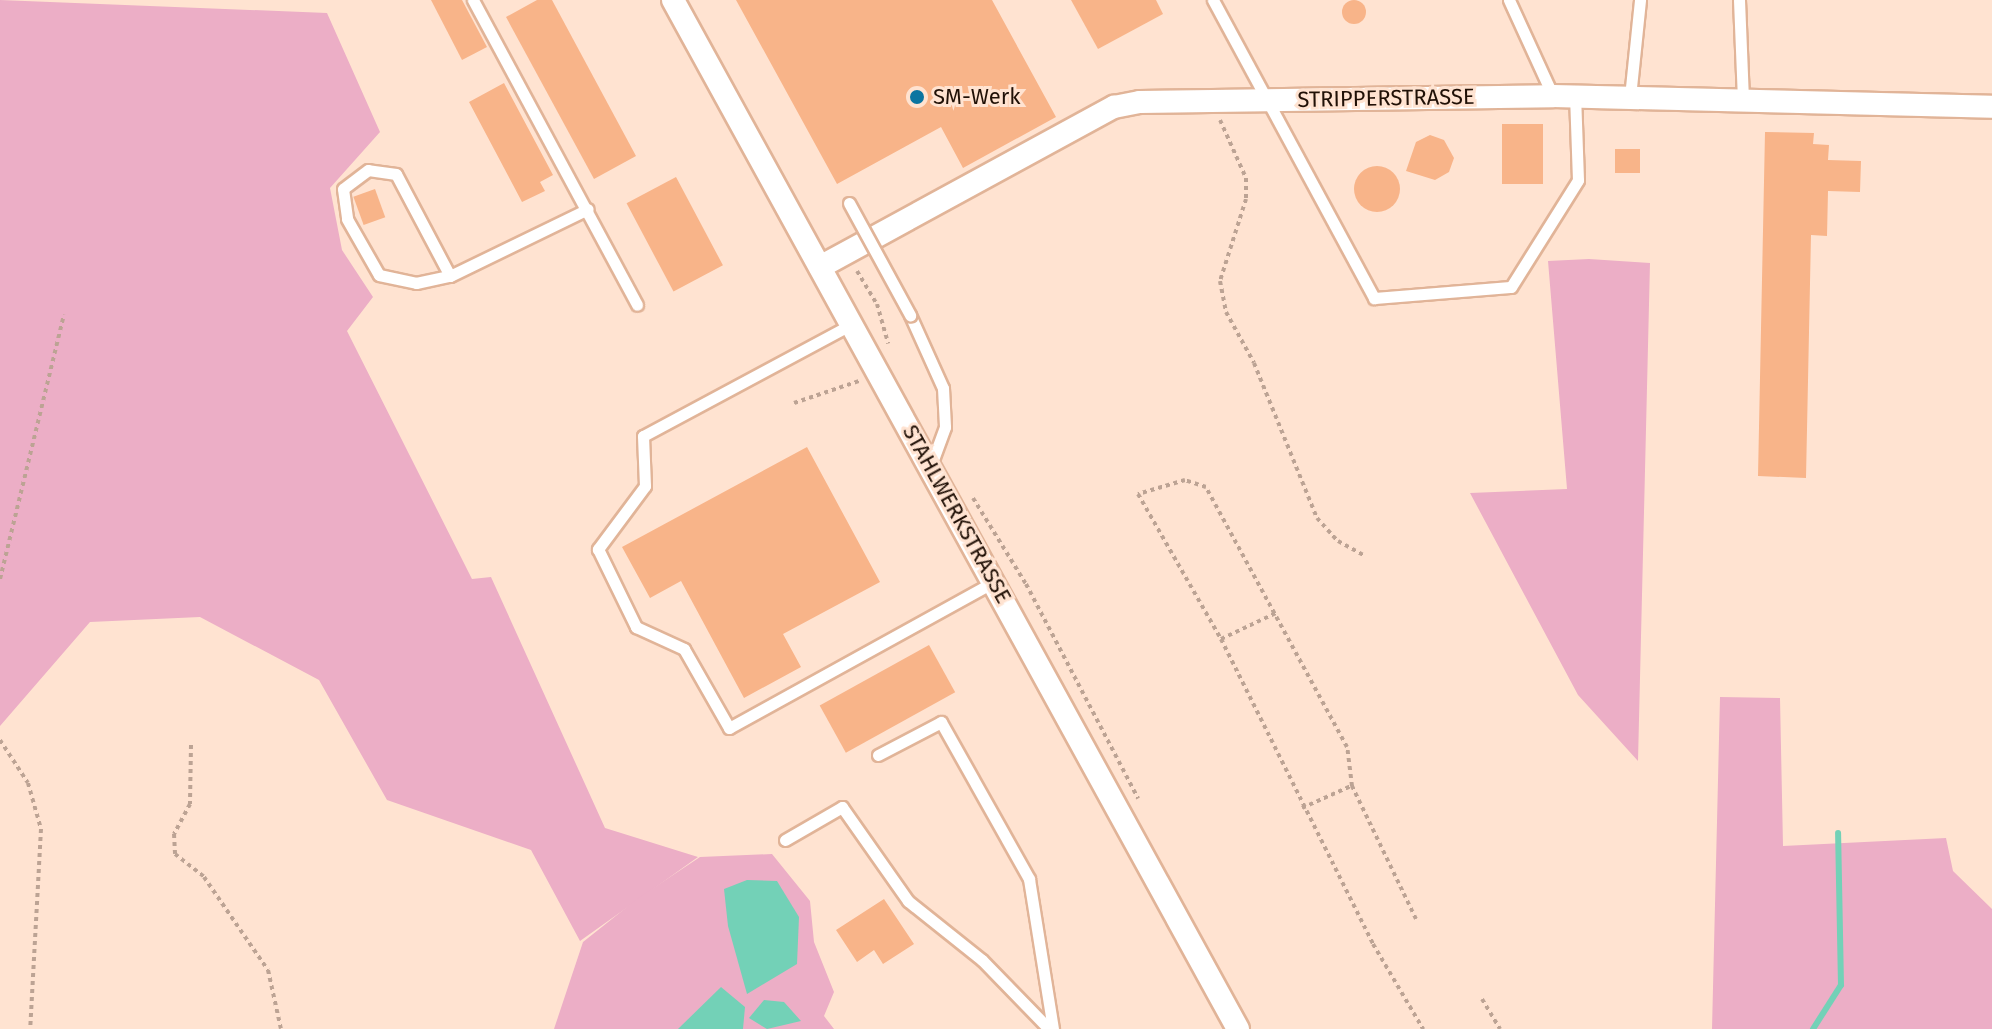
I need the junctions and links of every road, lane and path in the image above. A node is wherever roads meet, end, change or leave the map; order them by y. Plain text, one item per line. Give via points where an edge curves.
1 (473, 0) edge
2 (673, 0) edge
3 (1213, 0) edge
4 (1509, 0) edge
5 (1640, 0) edge
6 (1739, 0) edge
7 (1564, 96) junction
8 (1630, 97) junction
9 (1743, 99) junction
10 (1210, 100) junction
11 (1270, 100) junction
12 (1992, 107) edge
13 (849, 203) dead end
14 (588, 209) junction
15 (846, 253) junction
16 (820, 267) junction
17 (450, 276) junction
18 (637, 305) dead end
19 (64, 315) dead end
20 (852, 323) junction
21 (878, 370) junction
22 (794, 403) dead end
23 (931, 465) junction
24 (969, 490) dead end
25 (1365, 556) dead end
26 (0, 579) edge
27 (994, 582) junction
28 (1276, 613) junction
29 (1221, 639) junction
30 (0, 740) edge
31 (191, 745) dead end
32 (0, 751) edge
33 (8, 751) junction
34 (878, 755) dead end
35 (1352, 786) junction
36 (1140, 803) dead end
37 (1302, 808) junction
38 (785, 840) dead end
39 (1416, 919) dead end
40 (1482, 999) dead end
41 (30, 1029) edge
42 (281, 1029) edge
43 (1051, 1029) edge
44 (1238, 1029) edge
45 (1423, 1029) edge
46 (1500, 1029) edge

1 - 14 lane
2 - 16 street, STAHLWERKSTRASSE
3 - 11 lane
4 - 7 lane
5 - 8 lane
6 - 9 lane
7 - 8 street, STRIPPERSTRASSE
7 - 11 street, STRIPPERSTRASSE
7 - 11 lane via 1578,180 1511,287 1374,298 1291,149
8 - 9 street, STRIPPERSTRASSE
9 - 12 street, STRIPPERSTRASSE
10 - 11 street, STRIPPERSTRASSE
10 - 15 street, STRIPPERSTRASSE via 1114,107
10 - 25 path via 1246,178 1246,199 1220,281 1226,312 1254,363 1317,518 1338,541
13 - 23 lane, bridge via 943,388 945,427
14 - 17 lane
14 - 18 lane
15 - 16 street, STRIPPERSTRASSE
15 - 21 path via 877,304 896,360
16 - 20 street, STAHLWERKSTRASSE
17 - 17 lane via 416,283 379,275 347,219 343,189 368,170 396,174
19 - 26 path
20 - 21 street, STAHLWERKSTRASSE
20 - 27 lane via 643,436 645,486 598,549 636,627 684,649 729,728
21 - 22 path
21 - 23 street, STAHLWERKSTRASSE
23 - 27 street, STAHLWERKSTRASSE
24 - 36 path via 1034,598
27 - 44 street, STAHLWERKSTRASSE
28 - 29 path
28 - 29 path via 1206,487 1185,480 1138,494
28 - 35 path via 1347,747
29 - 37 path
30 - 33 path
31 - 42 path via 190,804 174,834 175,854 204,877 268,970
32 - 33 path
33 - 41 path via 28,783 41,829
34 - 43 lane via 941,722 1029,879
35 - 37 path
35 - 39 path
37 - 45 path
38 - 43 lane via 842,807 908,901 982,960
40 - 46 path

